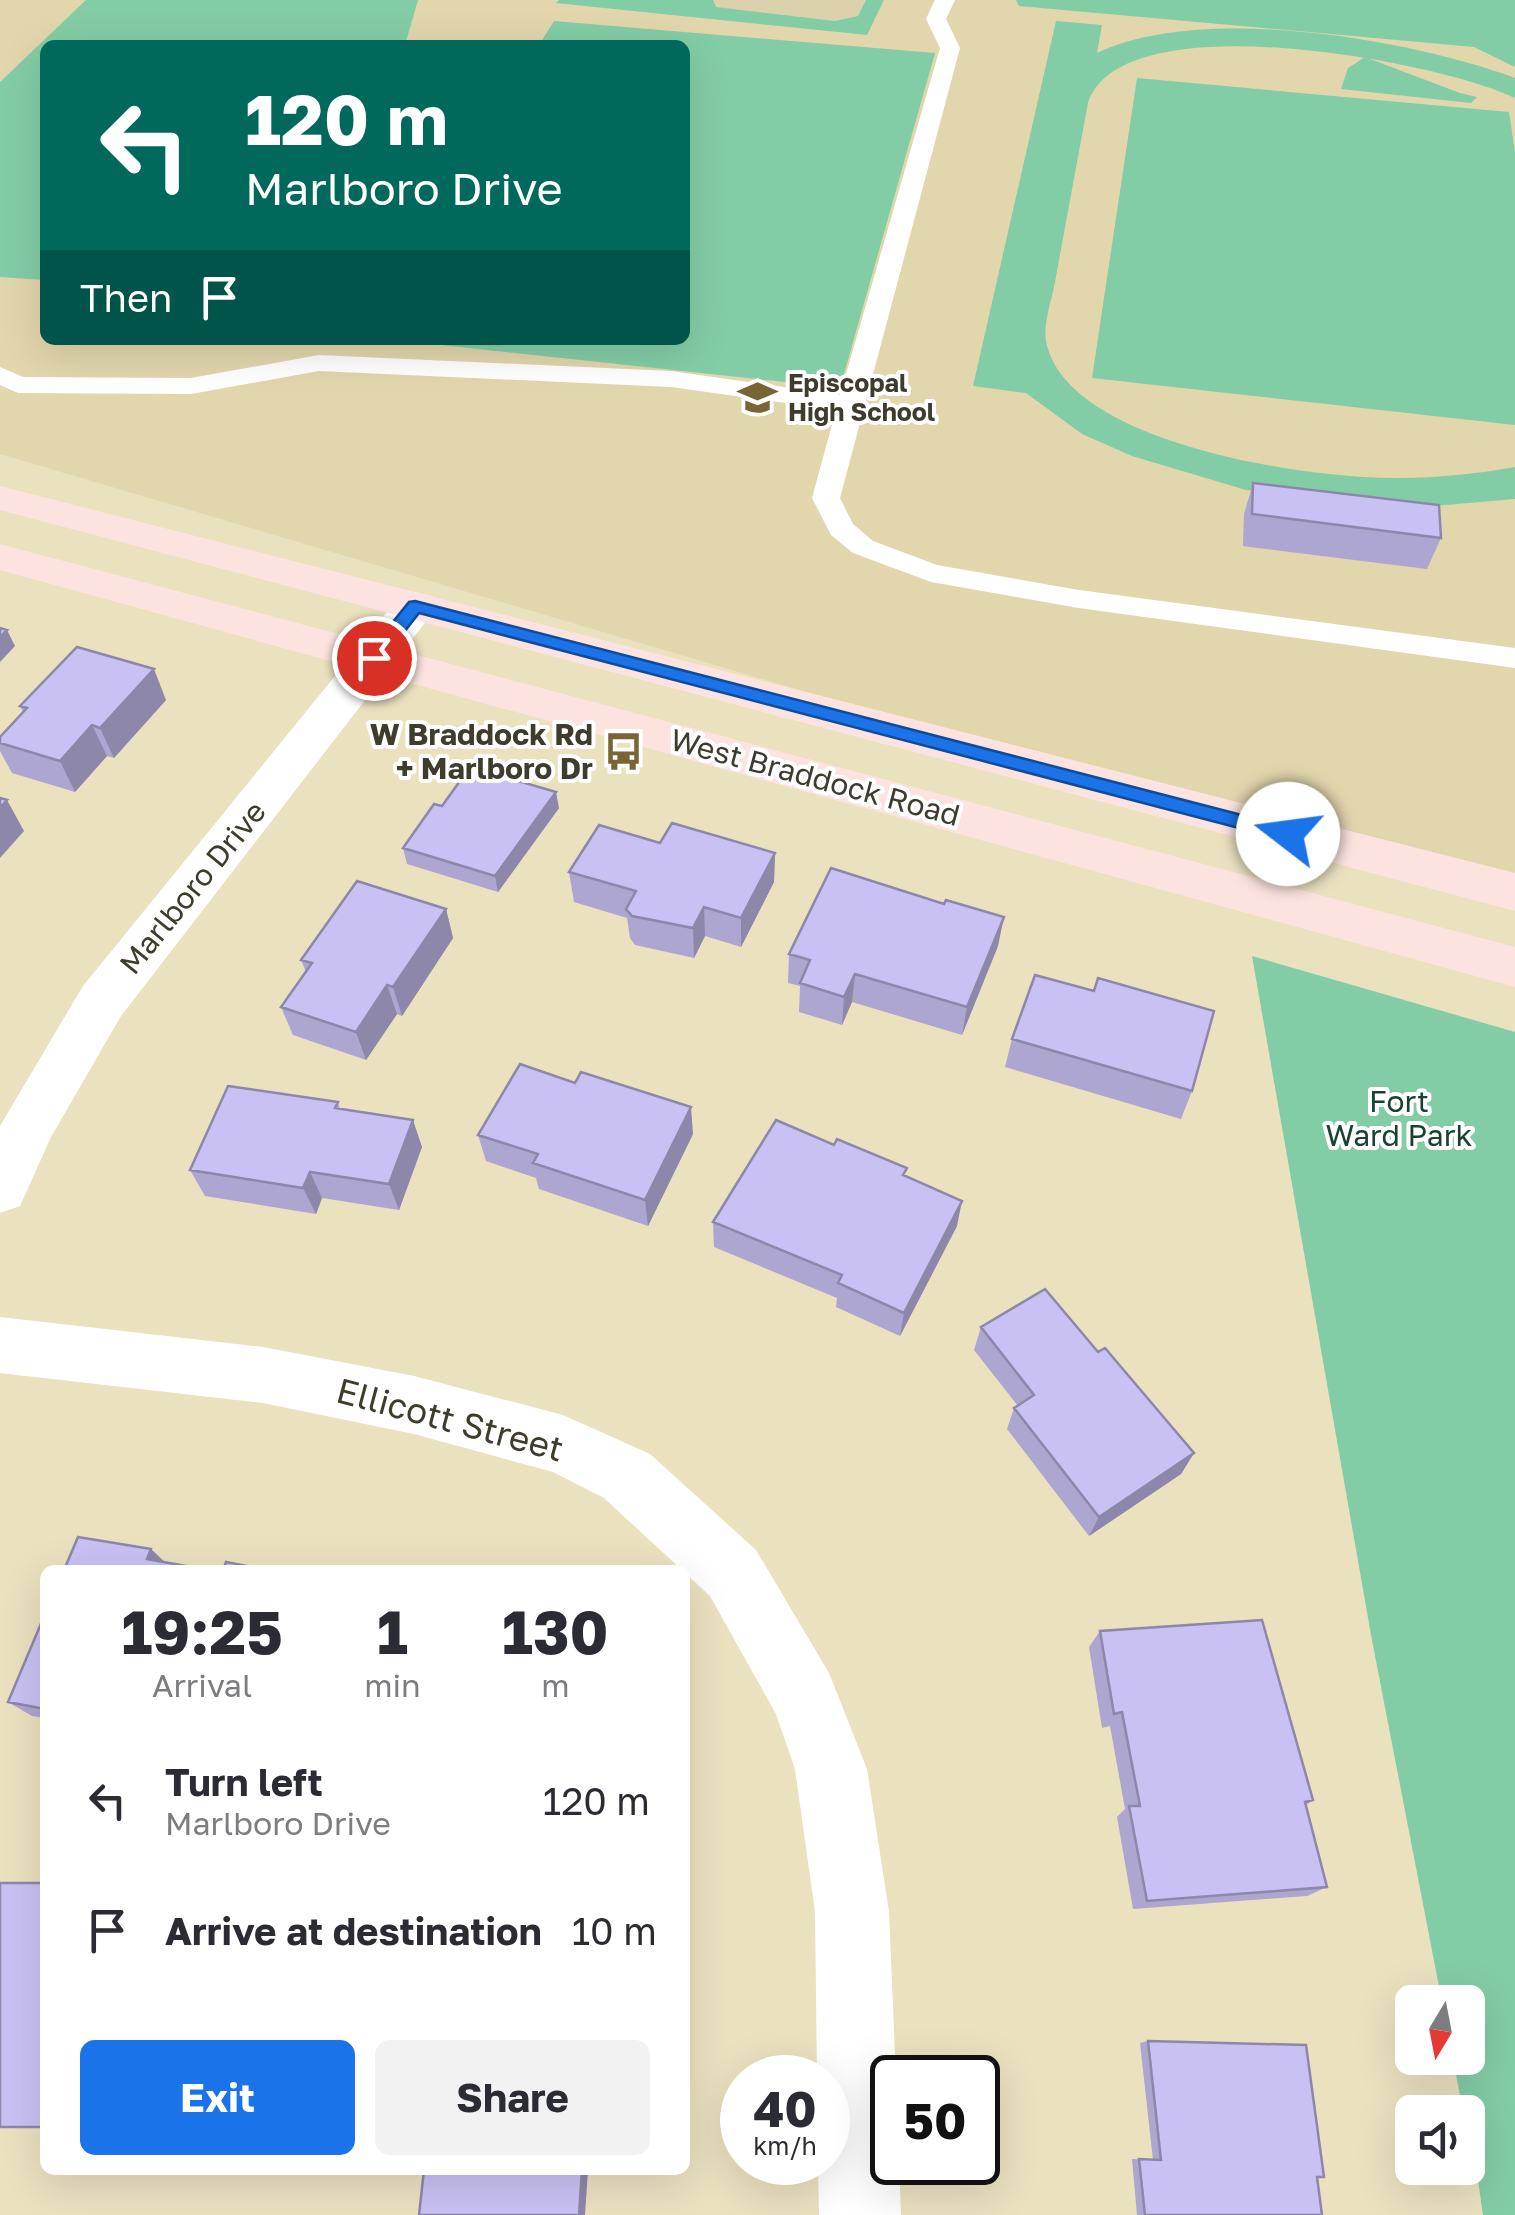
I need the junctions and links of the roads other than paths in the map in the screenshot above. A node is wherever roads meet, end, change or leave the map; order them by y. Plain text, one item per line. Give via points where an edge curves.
1 (945, 0) edge
2 (0, 375) edge
3 (850, 404) junction
4 (0, 498) edge
5 (0, 556) edge
6 (415, 606) junction
7 (374, 658) junction
8 (1515, 658) edge
9 (1515, 892) edge
10 (1515, 967) edge
11 (0, 1189) edge
12 (0, 1346) edge
13 (860, 2215) edge

1 - 3 lane via 936,19 950,48
2 - 3 lane via 18,385 191,386 319,362 672,380
3 - 8 lane via 826,498 841,528 880,554 931,573 1079,599
4 - 6 main road
5 - 7 main road, West Braddock Road
6 - 7 street, Marlboro Drive
6 - 9 main road
7 - 10 main road, West Braddock Road
7 - 11 street, Marlboro Drive via 102,1002 27,1128
12 - 13 street, Ellicott Street via 263,1375 414,1405 563,1446 627,1476 733,1572 805,1697 830,1769 852,1912

